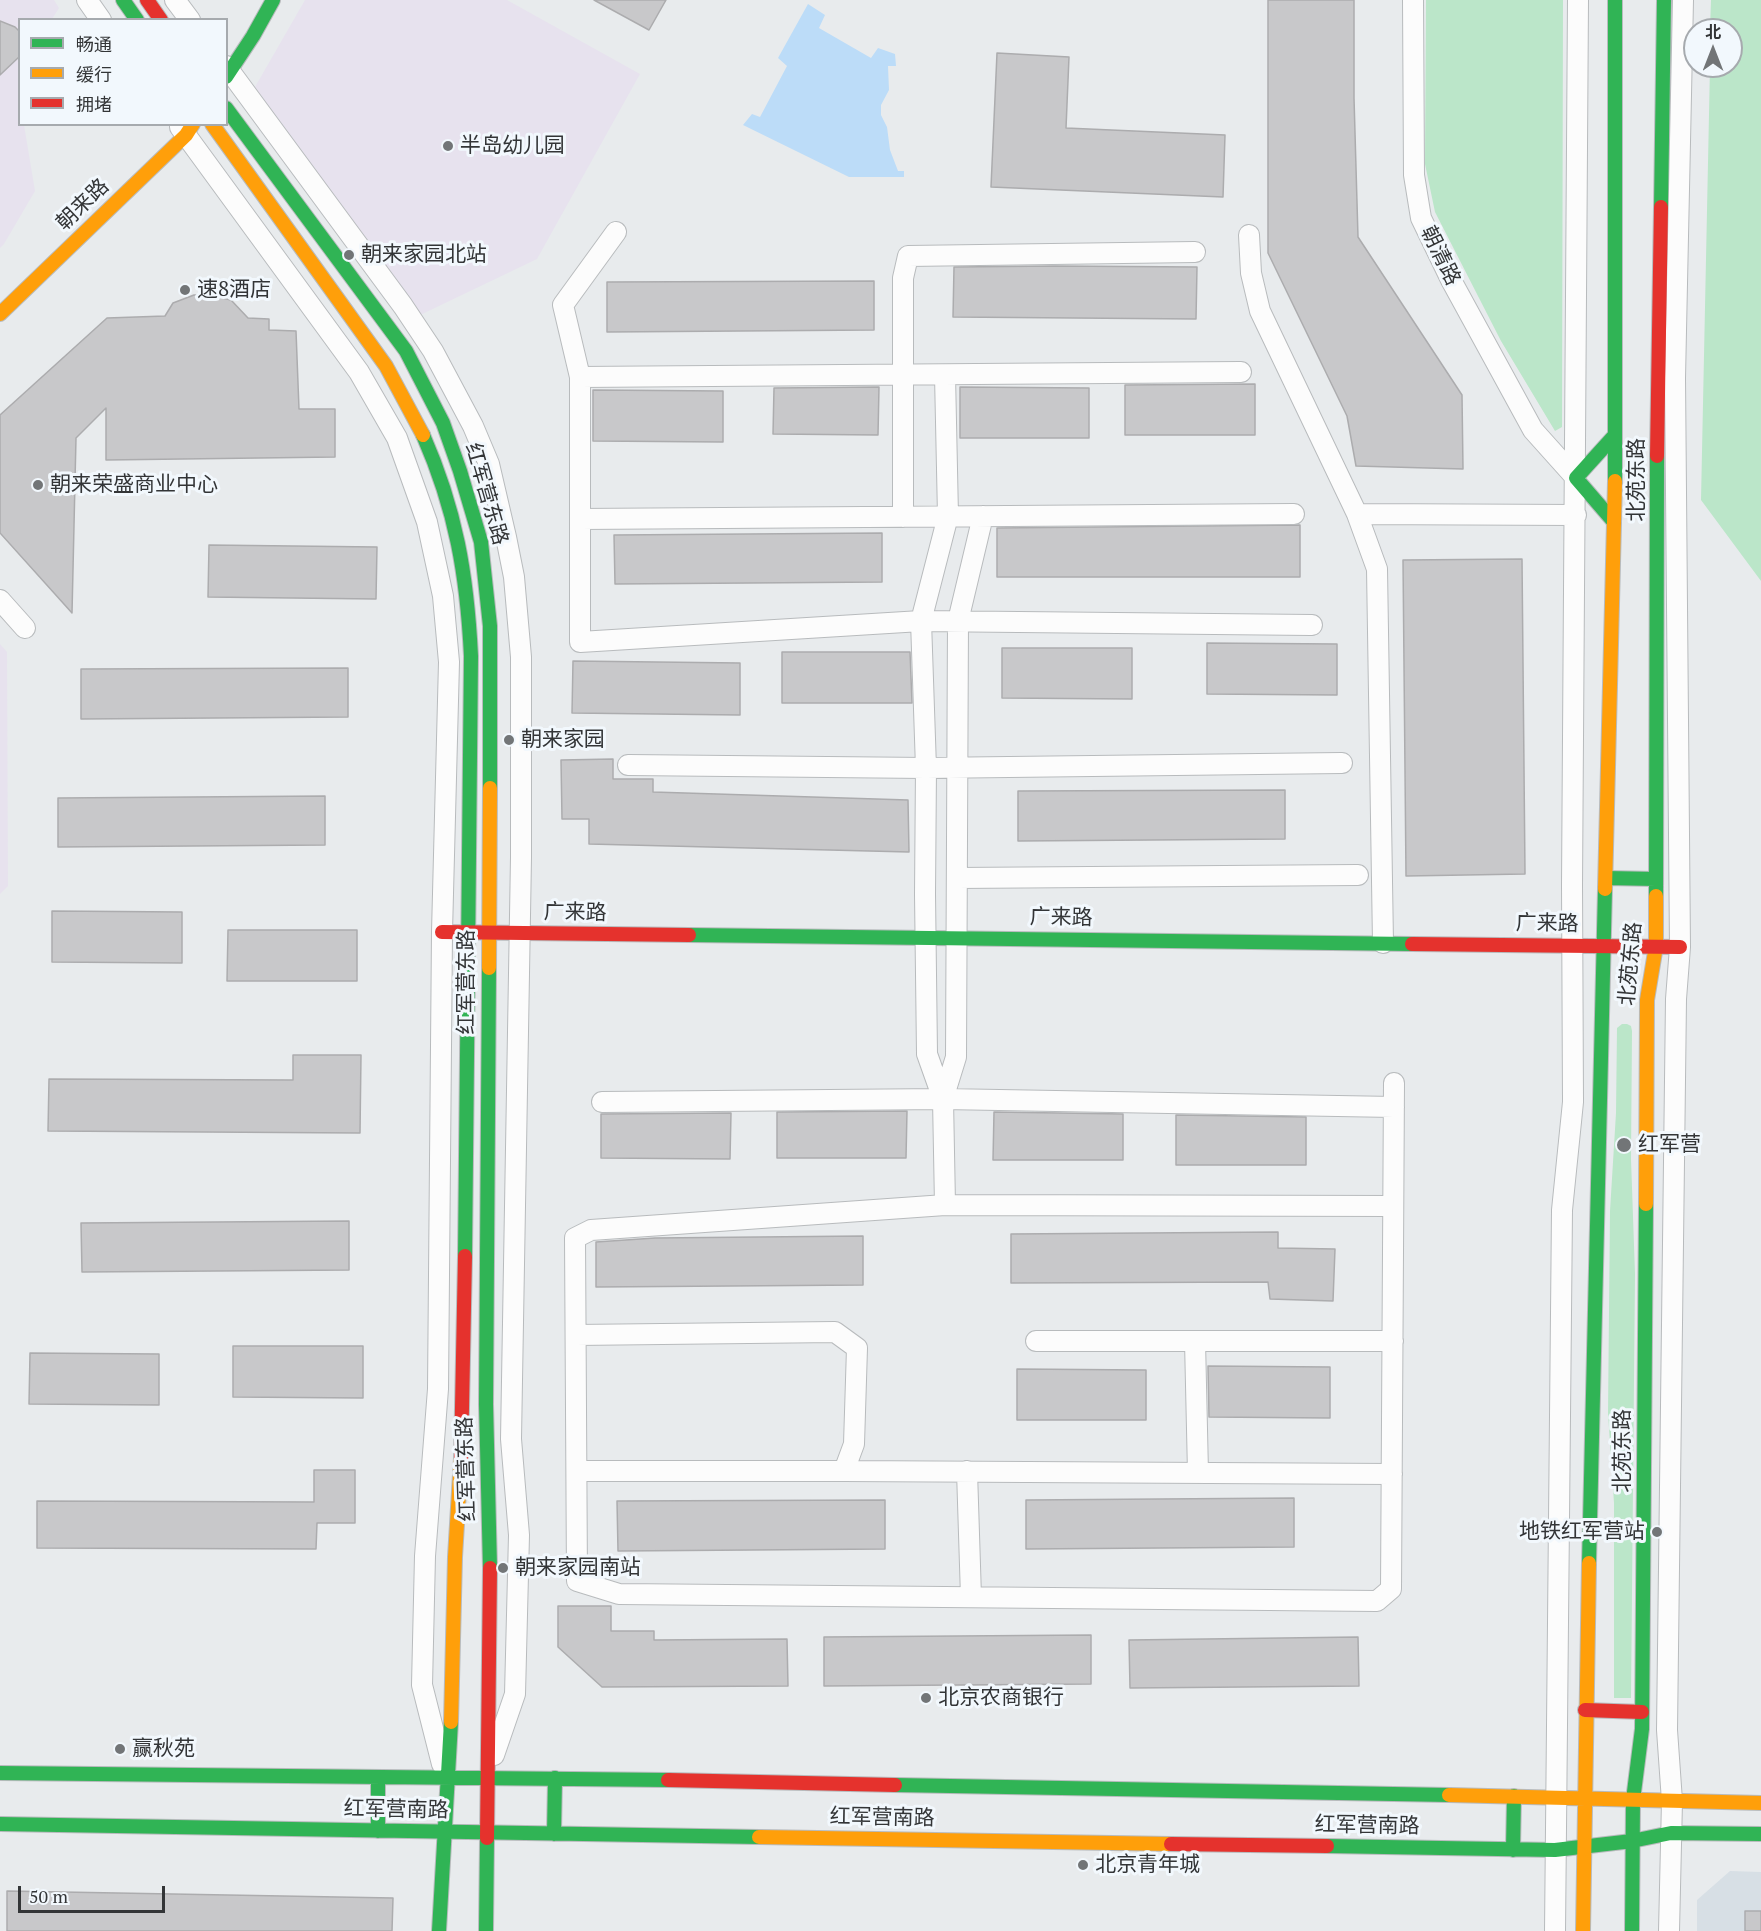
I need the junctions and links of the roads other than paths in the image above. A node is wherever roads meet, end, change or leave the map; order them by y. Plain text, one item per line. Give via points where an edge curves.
1 (87, 0) edge
2 (123, 0) edge
3 (147, 0) edge
4 (175, 0) edge
5 (273, 0) edge
6 (1413, 0) edge
7 (1578, 0) edge
8 (1615, 0) edge
9 (1664, 0) edge
10 (1683, 0) edge
11 (100, 18) edge
12 (136, 18) edge
13 (160, 18) edge
14 (188, 18) edge
15 (228, 71) edge
16 (228, 111) edge
17 (213, 126) edge
18 (186, 128) edge
19 (616, 232) dead end
20 (1249, 235) dead end
21 (1195, 252) dead end
22 (0, 314) edge
23 (1241, 372) dead end
24 (903, 375) junction
25 (945, 375) junction
26 (580, 377) junction
27 (1615, 435) junction
28 (1576, 478) junction
29 (1294, 514) dead end
30 (1357, 514) junction
31 (1576, 515) junction
32 (948, 516) junction
33 (983, 516) junction
34 (903, 517) junction
35 (580, 519) junction
36 (1614, 522) junction
37 (0, 600) edge
38 (921, 621) junction
39 (958, 621) junction
40 (1312, 626) dead end
41 (25, 628) dead end
42 (1342, 763) dead end
43 (628, 765) dead end
44 (957, 767) junction
45 (926, 768) junction
46 (1358, 875) dead end
47 (957, 878) junction
48 (1606, 878) junction
49 (1656, 879) junction
50 (442, 932) junction
51 (467, 933) junction
52 (489, 933) junction
53 (519, 933) junction
54 (927, 938) junction
55 (956, 938) junction
56 (1383, 943) junction
57 (1573, 945) junction
58 (1604, 946) junction
59 (1656, 946) junction
60 (1680, 947) junction
61 (1394, 1083) dead end
62 (943, 1099) junction
63 (602, 1102) dead end
64 (1394, 1107) junction
65 (945, 1205) junction
66 (1394, 1206) junction
67 (576, 1335) junction
68 (1036, 1341) dead end
69 (1195, 1341) junction
70 (1393, 1341) junction
71 (577, 1472) junction
72 (844, 1472) junction
73 (967, 1472) junction
74 (1198, 1473) junction
75 (1392, 1474) junction
76 (971, 1597) junction
77 (1585, 1710) junction
78 (1642, 1712) junction
79 (0, 1773) edge
80 (487, 1777) junction
81 (378, 1778) junction
82 (555, 1778) junction
83 (446, 1779) junction
84 (1514, 1796) junction
85 (1556, 1797) junction
86 (1584, 1798) junction
87 (1633, 1800) junction
88 (1672, 1801) junction
89 (1761, 1803) edge
90 (0, 1824) edge
91 (378, 1831) junction
92 (443, 1832) junction
93 (487, 1833) junction
94 (1671, 1833) junction
95 (554, 1834) junction
96 (1761, 1834) edge
97 (1632, 1841) junction
98 (1584, 1847) junction
99 (1513, 1850) junction
100 (1556, 1850) junction
101 (439, 1931) edge
102 (486, 1931) edge
103 (1555, 1931) edge
104 (1583, 1931) edge
105 (1632, 1931) edge
106 (1669, 1931) edge

1 - 11 street
2 - 12 main road
3 - 13 main road
4 - 14 street
5 - 15 main road
6 - 28 street, 朝清路 via 1414,175 1421,218 1533,430
7 - 28 street
8 - 27 main road, 北苑东路
9 - 49 main road, 北苑东路 via 1657,427
10 - 60 street via 1675,378
15 - 53 street via 433,351 489,464 514,577 520,657
16 - 52 main road, 红军营东路 via 406,351 443,423 460,471 481,542 490,626
17 - 51 main road, 红军营东路 via 386,366 438,470 459,542 470,622
18 - 22 main road, 朝来路
18 - 50 street via 359,372 397,438 427,522 448,641
19 - 26 street via 563,305
20 - 30 street via 1251,273 1260,311
21 - 24 street via 908,256 903,278
23 - 25 street
24 - 25 street
24 - 26 street
24 - 34 street
25 - 32 street
26 - 35 street
27 - 28 main road
27 - 36 main road, 北苑东路
28 - 31 street
28 - 36 main road
29 - 33 street
30 - 31 street
30 - 56 street via 1377,569
31 - 57 street
32 - 33 street
32 - 34 street
32 - 38 street
33 - 39 street
34 - 35 street
35 - 38 street via 580,642
36 - 48 main road, 北苑东路
37 - 41 street
38 - 39 street
38 - 45 street
39 - 40 street
39 - 44 street
42 - 44 street
43 - 45 street
44 - 45 street
44 - 47 street
45 - 54 street
46 - 47 street
47 - 55 street
48 - 49 main road
48 - 58 main road, 北苑东路
49 - 59 main road, 北苑东路
50 - 51 main road, 广来路
50 - 83 street via 438,1389 425,1556 422,1684
51 - 52 main road, 广来路
51 - 83 main road, 红军营东路 via 463,1435
52 - 53 main road, 广来路
52 - 80 main road, 红军营东路
53 - 54 main road, 广来路
53 - 80 street via 510,1439 519,1535 515,1694
54 - 55 main road, 广来路
54 - 62 street via 927,1053
55 - 56 main road, 广来路
55 - 62 street via 956,1057
56 - 57 main road, 广来路
57 - 58 main road, 广来路
57 - 85 street via 1574,1102 1562,1210
58 - 59 main road, 广来路
58 - 77 main road, 北苑东路 via 1608,1018
59 - 60 main road, 广来路
59 - 78 main road, 北苑东路 via 1641,1018
60 - 88 street via 1676,999 1667,1730
61 - 64 street
62 - 63 street
62 - 64 street
62 - 65 street
64 - 66 street
65 - 66 street
65 - 67 street via 591,1230 575,1238
66 - 70 street
67 - 71 street
67 - 72 street via 835,1332 857,1348 854,1444
68 - 69 street
69 - 70 street
69 - 74 street
70 - 75 street
71 - 72 street
71 - 76 street via 577,1581 619,1594
72 - 73 street
73 - 74 street
73 - 76 street
74 - 75 street
75 - 76 street via 1391,1589 1377,1601
77 - 78 main road
77 - 86 main road, 北苑东路
78 - 87 main road, 北苑东路
79 - 81 main road, 红军营南路
80 - 82 main road, 红军营南路
80 - 83 main road, 红军营南路
80 - 93 main road, 红军营东路
81 - 83 main road, 红军营南路
81 - 91 main road
82 - 84 main road, 红军营南路
82 - 95 main road
83 - 92 main road, 红军营东路
84 - 85 main road, 红军营南路
84 - 99 main road
85 - 86 main road, 红军营南路
85 - 100 street
86 - 87 main road, 红军营南路
86 - 98 main road, 北苑东路
87 - 88 main road, 红军营南路
87 - 97 main road, 北苑东路
88 - 89 main road, 红军营南路
88 - 94 street
90 - 91 main road, 红军营南路
91 - 92 main road, 红军营南路
92 - 93 main road, 红军营南路
92 - 101 main road, 红军营东路
93 - 95 main road, 红军营南路
93 - 102 main road, 红军营东路
94 - 96 main road, 红军营南路
94 - 97 main road, 红军营南路
94 - 106 street
95 - 99 main road, 红军营南路
97 - 98 main road, 红军营南路
97 - 105 main road, 北苑东路
98 - 100 main road, 红军营南路
98 - 104 main road, 北苑东路
99 - 100 main road, 红军营南路
100 - 103 street

